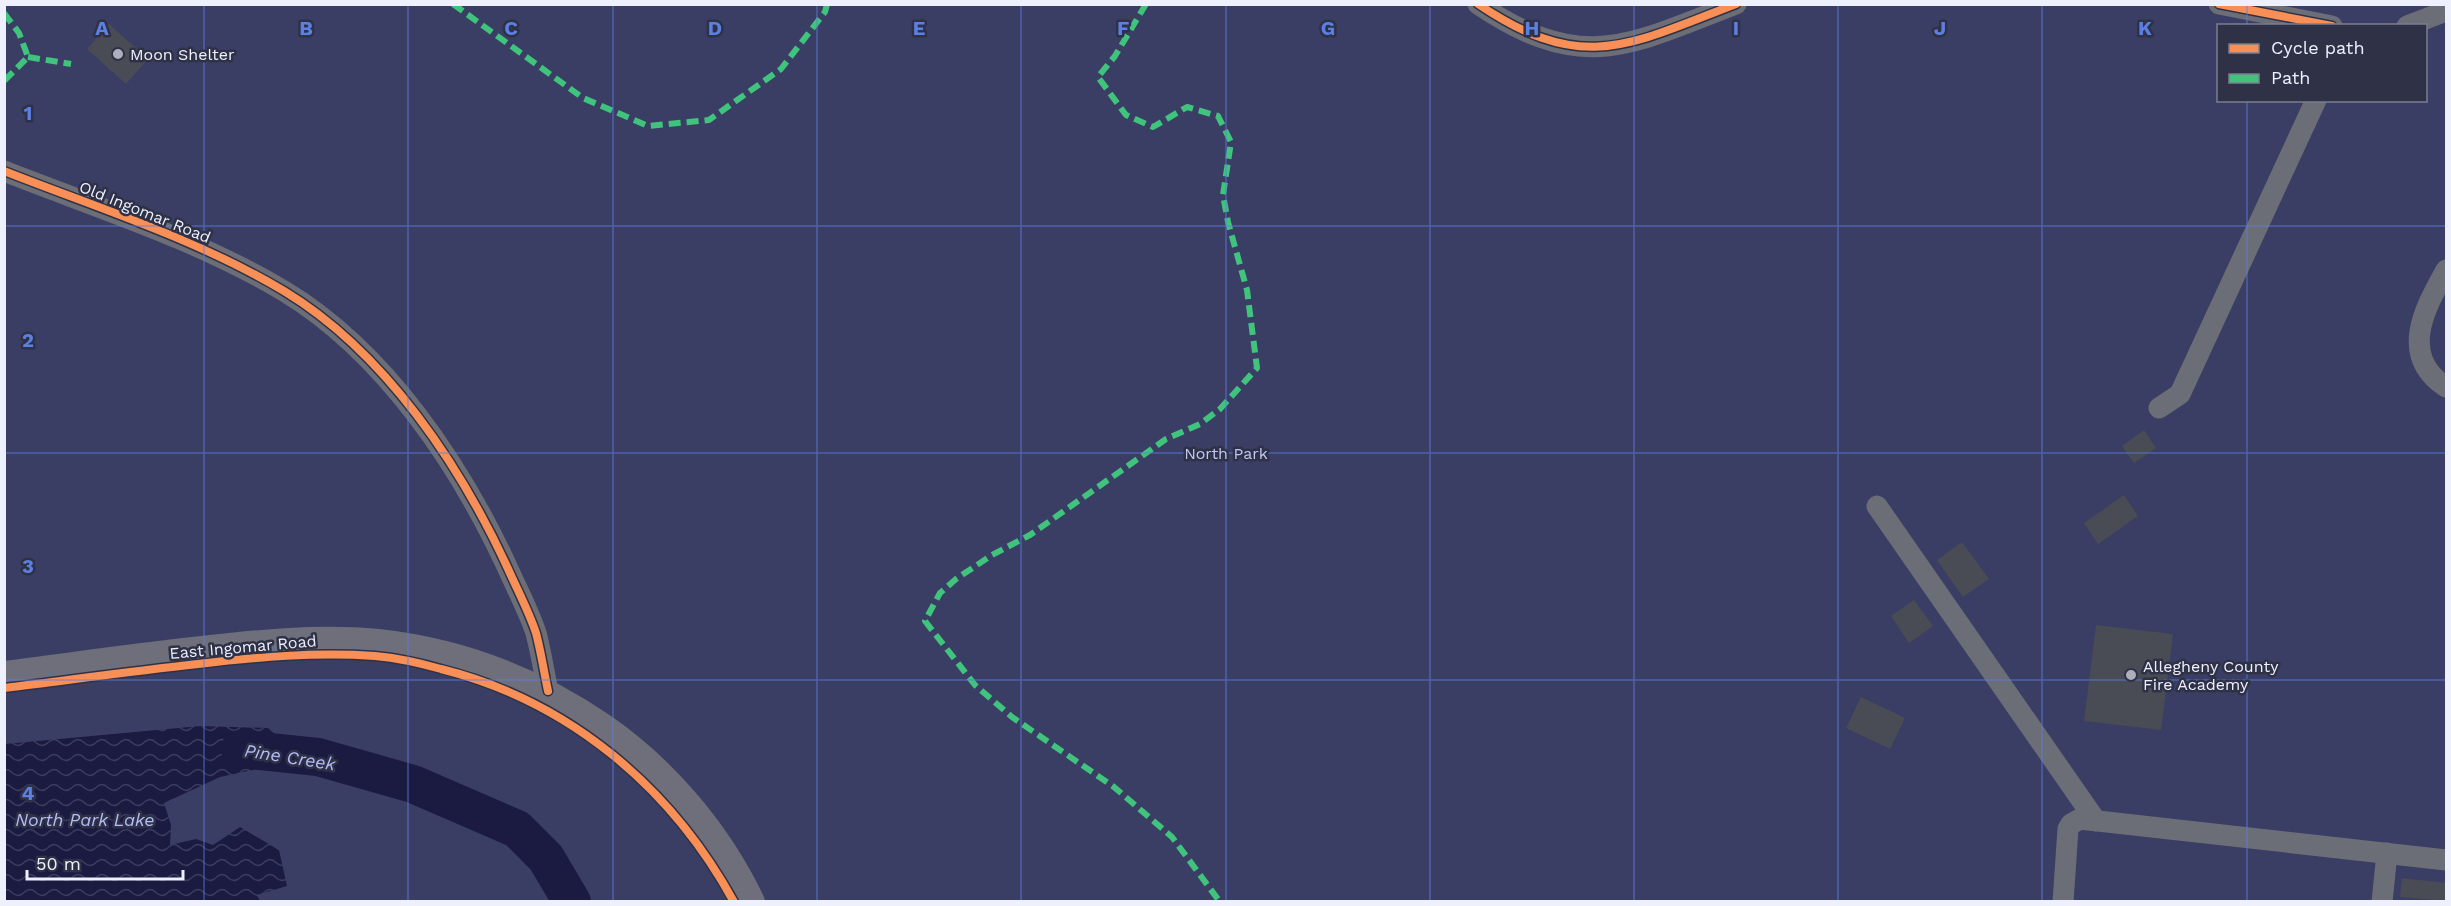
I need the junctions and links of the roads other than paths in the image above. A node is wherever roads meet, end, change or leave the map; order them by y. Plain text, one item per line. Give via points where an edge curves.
1 (1478, 4) edge
2 (1736, 4) edge
3 (2219, 4) edge
4 (2446, 11) edge
5 (2322, 24) edge
6 (2412, 24) edge
7 (2315, 102) edge
8 (4, 171) edge
9 (2446, 270) edge
10 (2446, 387) edge
11 (2159, 408) dead end
12 (1877, 506) dead end
13 (4, 674) edge
14 (548, 691) junction
15 (2096, 821) junction
16 (2387, 853) junction
17 (2446, 860) edge
18 (752, 902) edge
19 (2063, 902) edge
20 (2382, 902) edge

1 - 2 street via 1540,39 1590,48 1640,40
3 - 5 street
4 - 6 street
7 - 11 street via 2180,394
8 - 14 street, Old Ingomar Road via 206,251 259,277 317,314 349,341 424,424 481,514 532,625
9 - 10 street via 2427,304 2419,345 2422,358
12 - 15 street
13 - 14 main road, East Ingomar Road via 225,646 332,640 378,642 455,656
14 - 18 main road, East Ingomar Road via 620,738 683,797 729,861
15 - 16 street
15 - 19 street via 2080,819 2068,829
16 - 17 street
16 - 20 street

